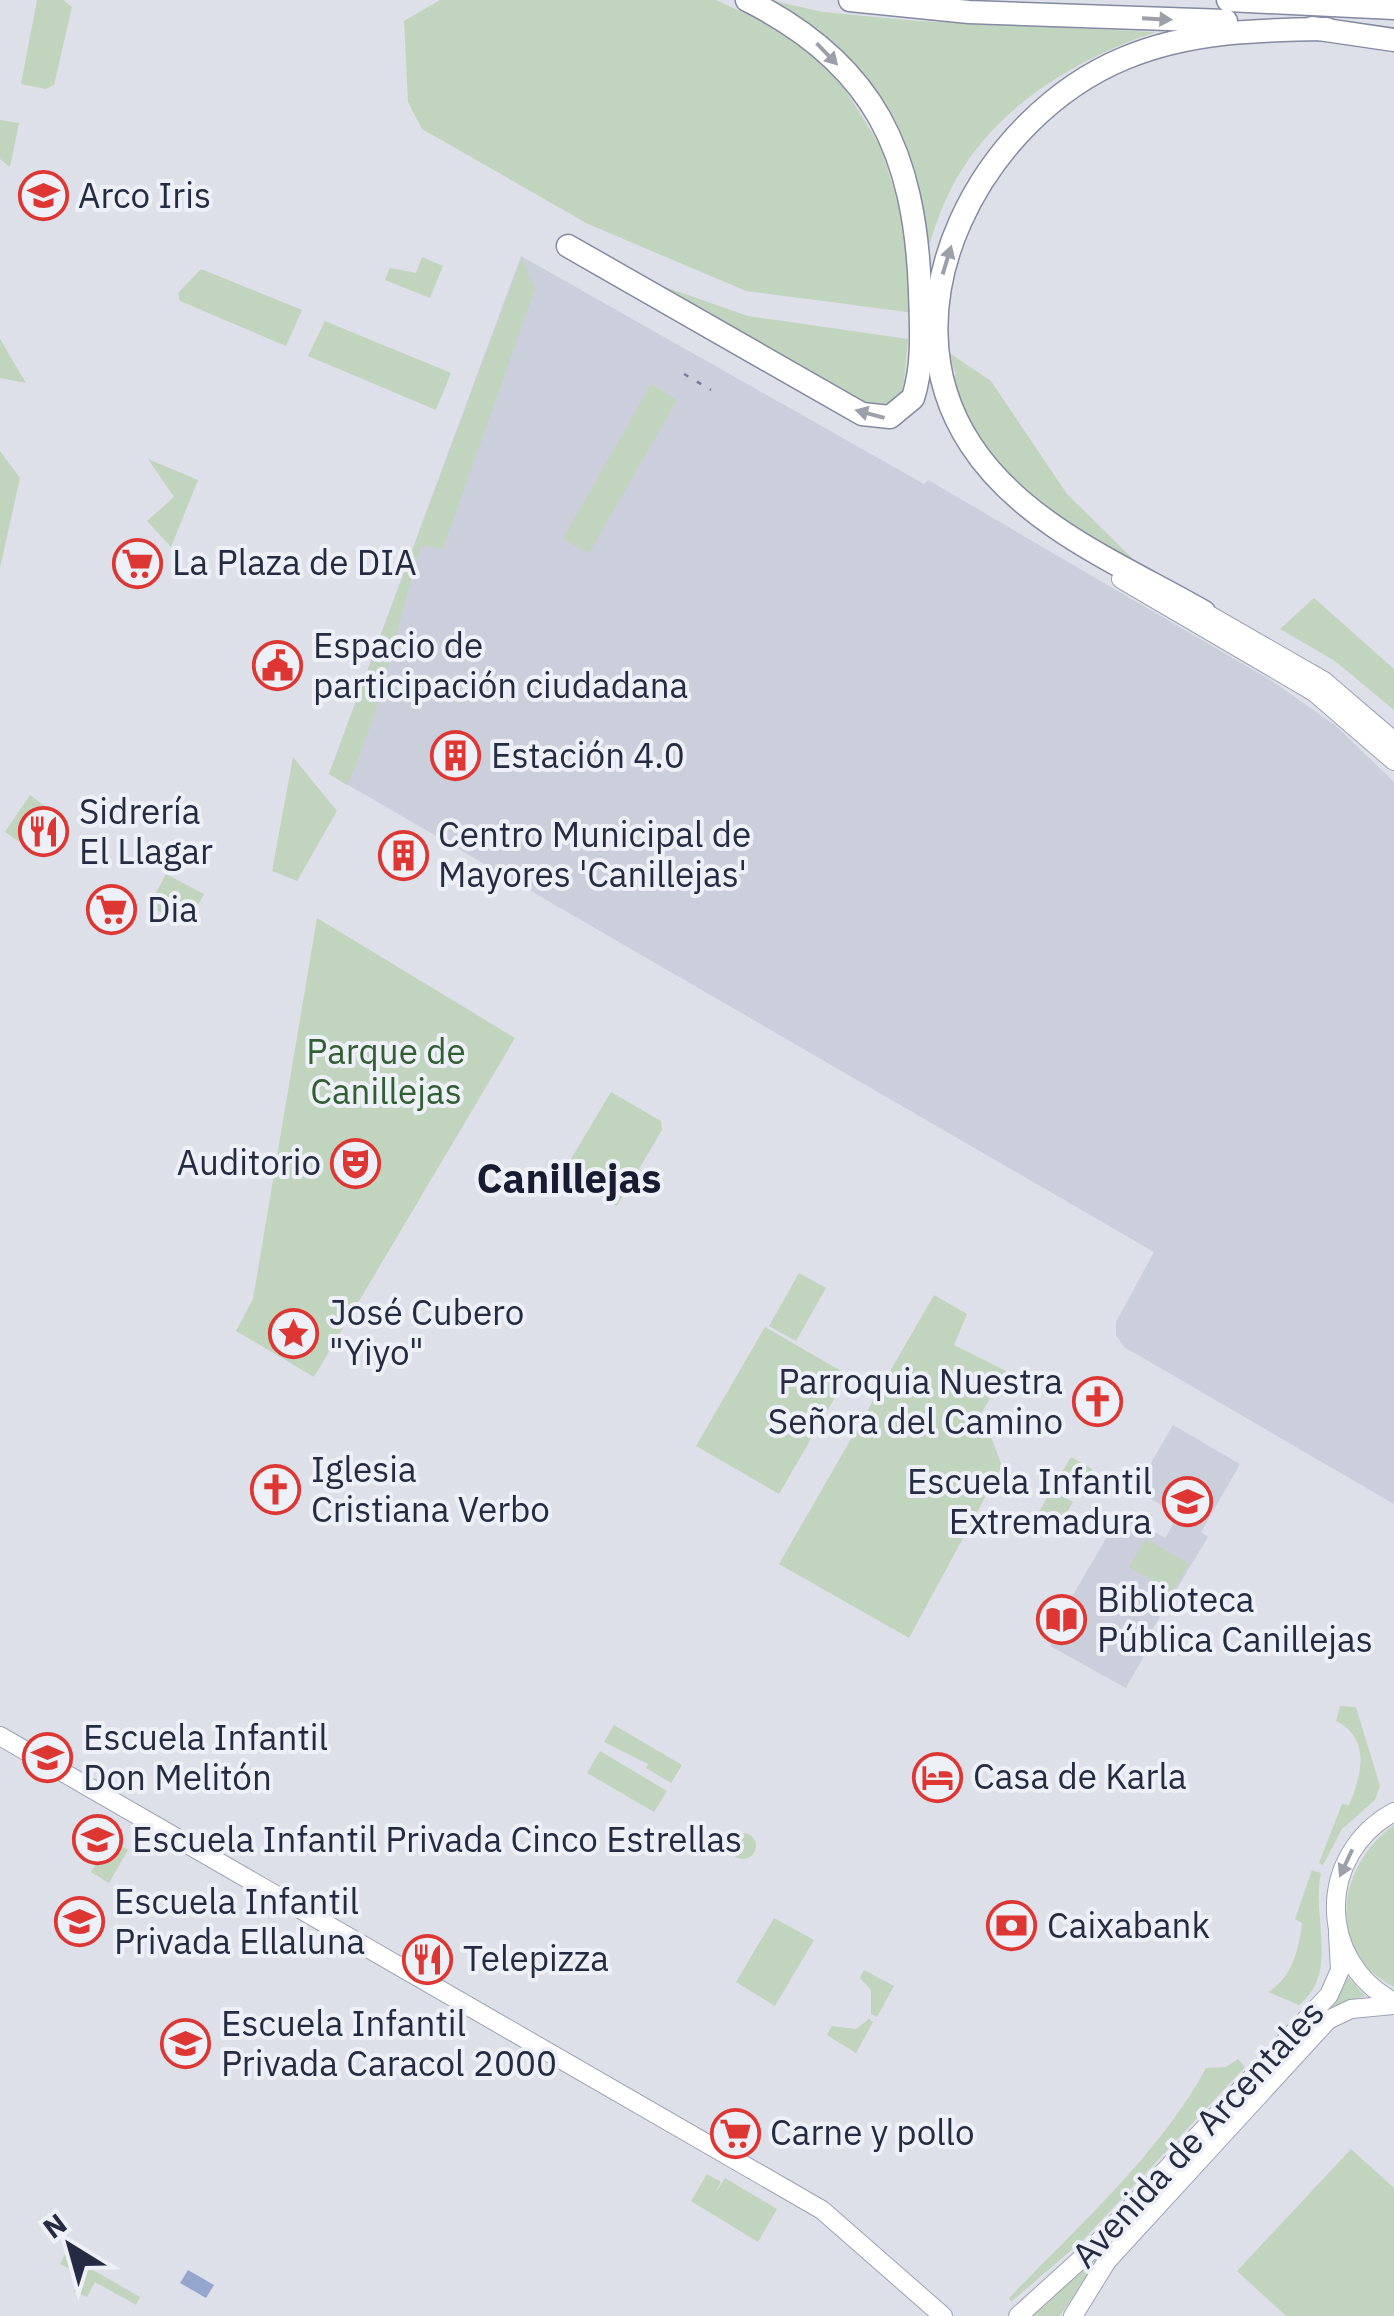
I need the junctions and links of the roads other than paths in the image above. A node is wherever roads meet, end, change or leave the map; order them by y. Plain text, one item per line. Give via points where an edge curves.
1 (747, 0) edge
2 (850, 0) edge
3 (1228, 0) edge
4 (1394, 8) edge
5 (1327, 29) junction
6 (1393, 40) edge
7 (568, 246) dead end
8 (922, 354) junction
9 (1056, 542) joint
10 (1204, 612) joint
11 (1394, 741) edge
12 (1394, 761) edge
13 (0, 1736) edge
14 (0, 1749) edge
15 (1394, 1812) edge
16 (1338, 1933) junction
17 (1394, 2003) edge
18 (929, 2316) edge
19 (943, 2316) edge
20 (1018, 2316) edge
21 (1073, 2316) edge

1 -> 8 highway via 812,38 858,86 892,136 920,248
2 -> 5 highway
3 - 4 highway
5 - 6 highway
10 -> 5 highway via 1039,515 992,474 944,388 938,294 954,236 990,169 1016,136 1082,81 1123,58 1192,37
8 -> 7 highway via 914,398 902,411 874,418
8 - 9 highway via 945,426 970,470
9 - 12 main road via 1314,692
10 - 11 main road via 1324,682
13 - 19 main road via 822,2210
14 - 18 main road via 817,2218
15 -> 16 main road, Avenida de Arcentales via 1368,1830 1341,1870
16 - 17 main road via 1361,1976
16 - 20 main road, Avenida de Arcentales via 1340,1970 1330,1995 1092,2250
17 - 21 main road, Avenida de Arcentales via 1328,2020 1107,2261

